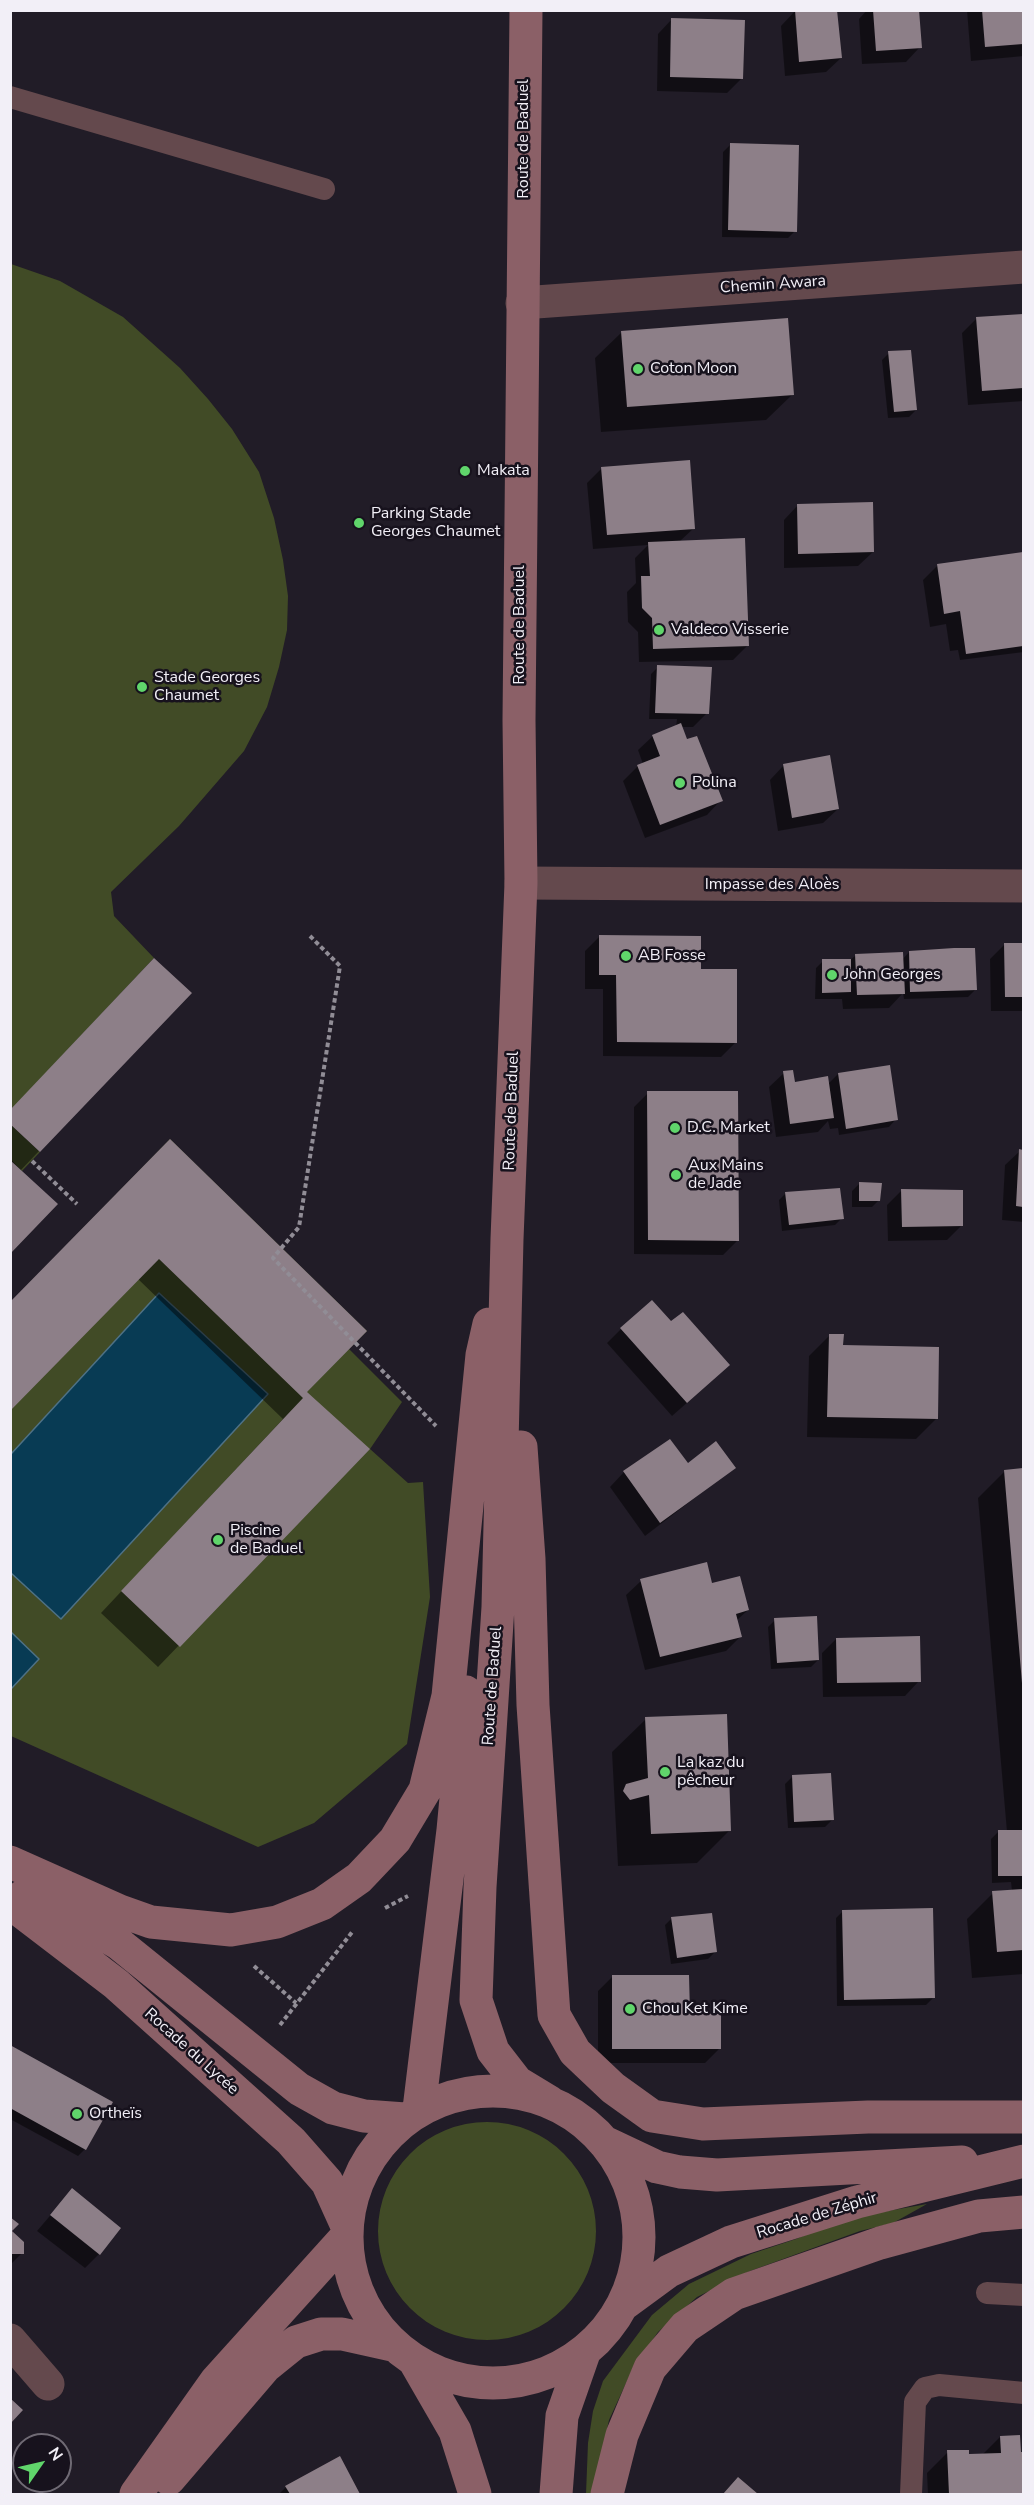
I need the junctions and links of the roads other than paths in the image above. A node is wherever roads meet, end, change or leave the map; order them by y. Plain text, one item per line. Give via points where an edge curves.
1 (526, 10) edge
2 (10, 97) edge
3 (324, 189) dead end
4 (1023, 267) edge
5 (522, 303) junction
6 (521, 883) junction
7 (1023, 886) edge
8 (507, 1239) junction
9 (10, 1862) edge
10 (10, 1892) edge
11 (10, 1903) edge
12 (550, 2102) junction
13 (412, 2114) junction
14 (1023, 2117) edge
15 (604, 2142) junction
16 (1023, 2160) edge
17 (1023, 2212) edge
18 (346, 2231) junction
19 (987, 2294) dead end
20 (1023, 2295) edge
21 (624, 2304) junction
22 (10, 2340) edge
23 (405, 2353) junction
24 (584, 2353) junction
25 (48, 2384) dead end
26 (1023, 2393) edge
27 (136, 2494) edge
28 (153, 2494) edge
29 (475, 2494) edge
30 (556, 2494) edge
31 (607, 2494) edge
32 (911, 2494) edge

1 - 5 main road, Route de Baduel
2 - 3 lane
4 - 5 street, Chemin Awara
5 - 6 main road, Route de Baduel
6 - 7 street, Impasse des Aloès
6 - 8 main road, Route de Baduel
8 - 9 main road via 482,1355 448,1696 424,1790 395,1840 359,1878 322,1904 276,1922 231,1930 151,1922
8 - 12 main road, Route de Baduel via 498,1607 476,2000 493,2051 517,2082
8 - 13 main road, Route de Baduel via 453,1830
8 - 14 main road via 554,2015 574,2052 613,2088 652,2116 703,2124 868,2117
10 - 13 main road via 58,1907 118,1942 299,2089 333,2108 364,2116
11 - 18 main road, Rocade du Lycée via 116,1984 291,2141 327,2182
12 - 13 main road via 507,2091 473,2092
12 - 15 main road, Route de Baduel via 579,2119
13 - 18 main road via 376,2148 359,2176
15 - 16 main road, Rocade de Zéphir via 657,2167 717,2175
15 - 21 main road via 624,2171 635,2203 639,2237 635,2272
16 - 21 main road, Rocade de Zéphir via 857,2202 731,2242 669,2271
17 - 31 main road via 979,2216 880,2243 734,2294 685,2328 650,2368 622,2435
18 - 23 main road via 349,2268 359,2297 375,2324
18 - 27 main road via 216,2381
19 - 20 lane
21 - 24 main road via 606,2331
22 - 25 street
23 - 24 main road via 441,2374 470,2382 501,2384 558,2369
23 - 28 main road via 342,2334 321,2334 296,2342 266,2367
23 - 29 main road via 455,2431
24 - 30 main road via 562,2416
26 - 32 lane via 939,2385 925,2388 915,2402

